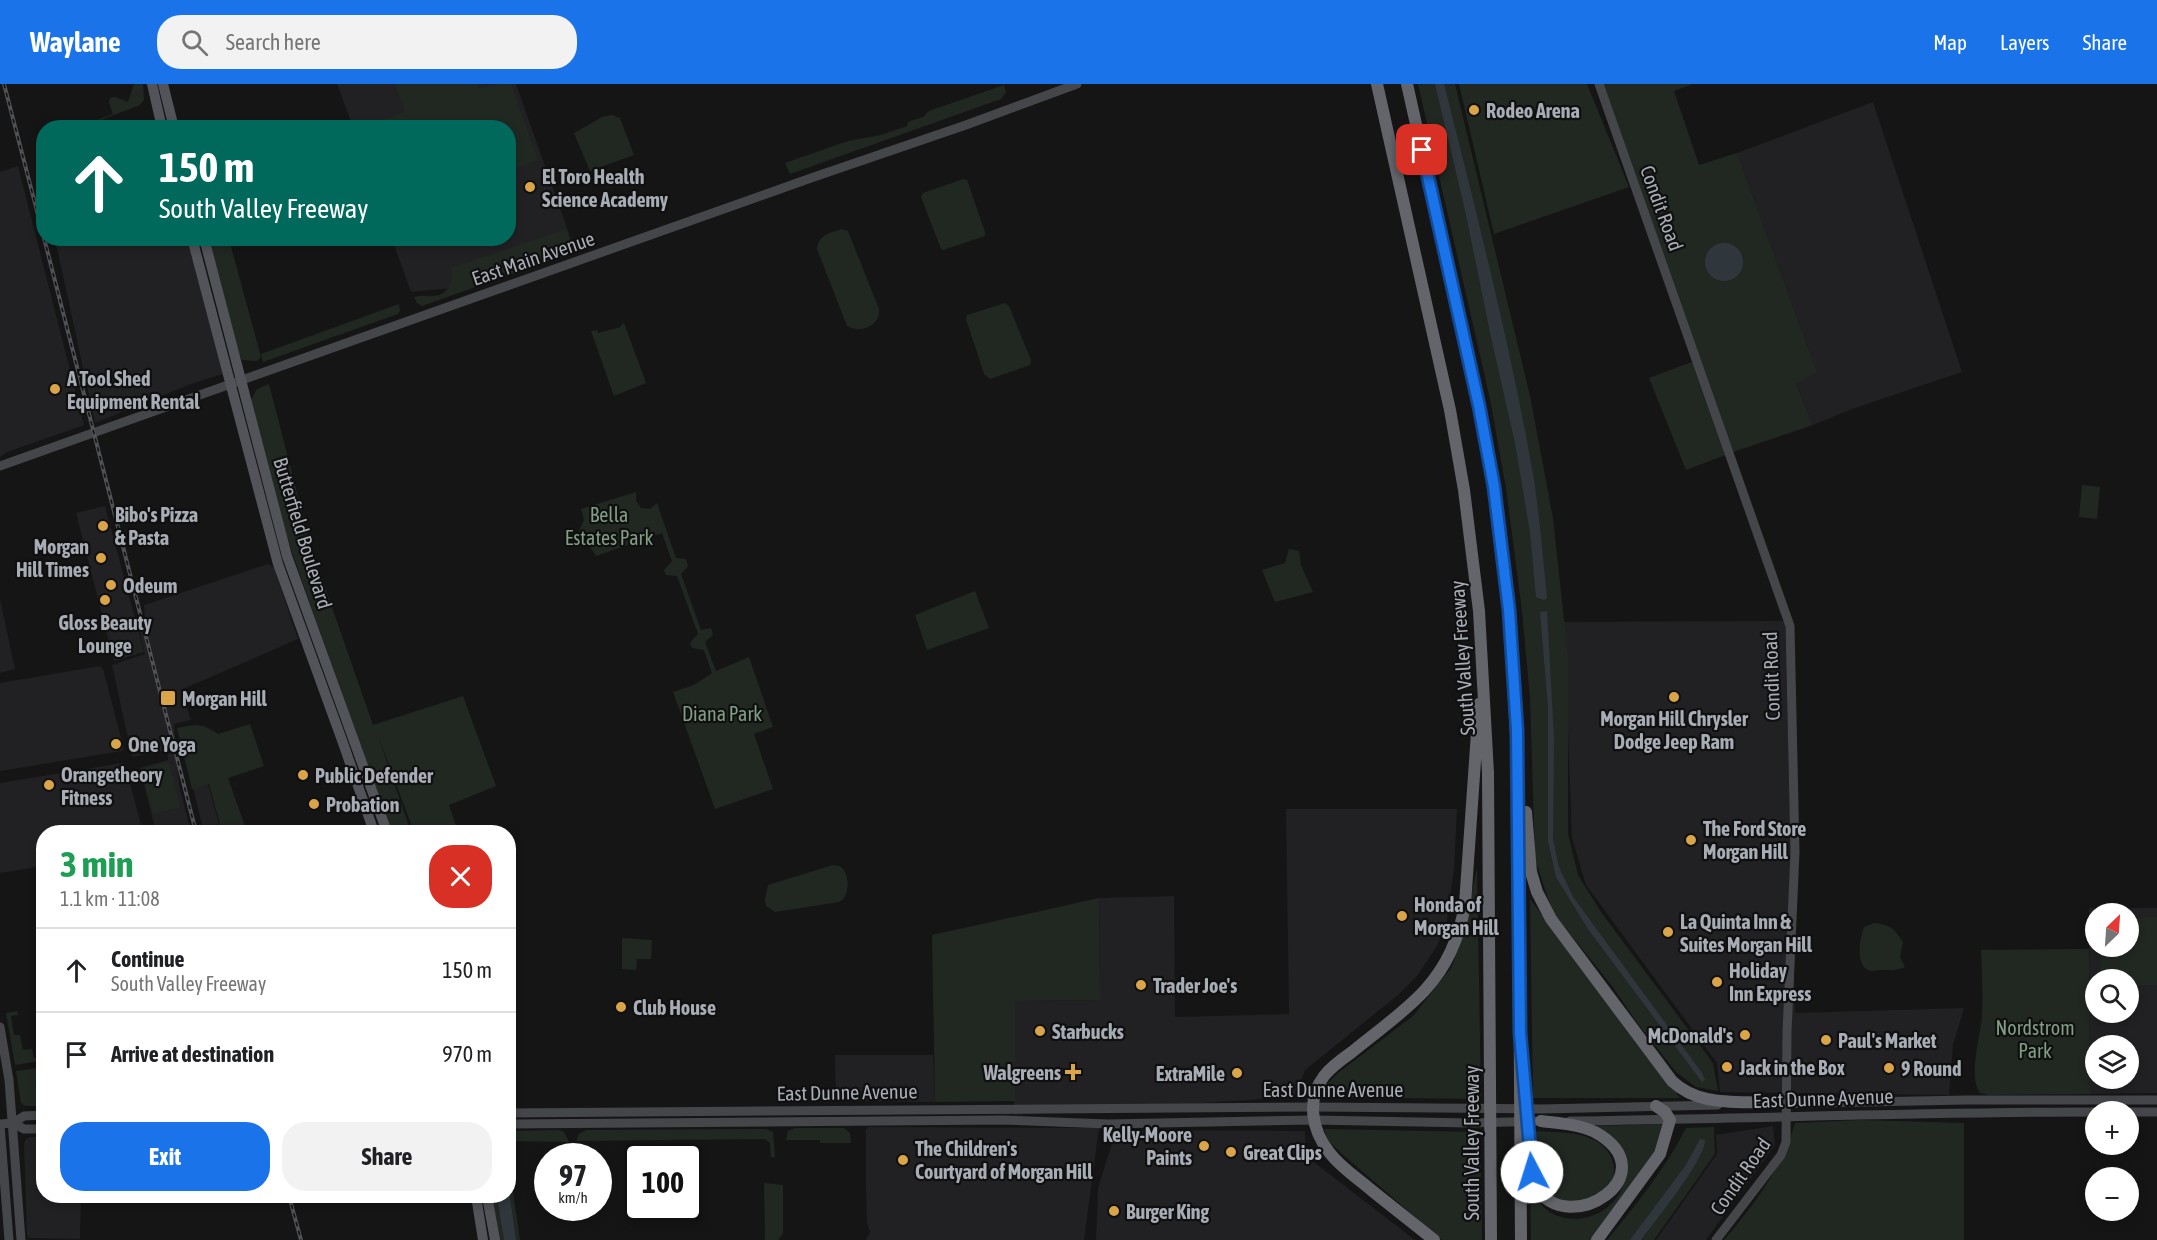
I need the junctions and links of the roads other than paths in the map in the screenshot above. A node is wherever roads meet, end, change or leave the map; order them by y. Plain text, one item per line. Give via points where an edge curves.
1 (152, 84) edge
2 (164, 84) edge
3 (1077, 84) edge
4 (1377, 84) edge
5 (1407, 84) edge
6 (1599, 84) edge
7 (160, 120) edge
8 (172, 120) edge
9 (194, 246) edge
10 (206, 246) edge
11 (242, 380) junction
12 (231, 385) junction
13 (0, 466) edge
14 (1483, 652) junction
15 (1517, 730) junction
16 (372, 825) edge
17 (384, 825) edge
18 (0, 1027) edge
19 (1520, 1033) junction
20 (2157, 1100) edge
21 (1769, 1103) junction
22 (1787, 1103) junction
23 (1656, 1106) junction
24 (984, 1108) junction
25 (929, 1109) junction
26 (1043, 1109) junction
27 (832, 1110) junction
28 (2085, 1112) edge
29 (2139, 1112) edge
30 (2157, 1112) edge
31 (516, 1113) edge
32 (1313, 1113) junction
33 (36, 1115) edge
34 (1541, 1115) junction
35 (1787, 1117) junction
36 (900, 1120) junction
37 (1003, 1120) junction
38 (1670, 1120) junction
39 (780, 1122) junction
40 (13, 1123) junction
41 (516, 1124) edge
42 (0, 1125) edge
43 (36, 1129) edge
44 (477, 1203) edge
45 (488, 1203) edge
46 (9, 1240) edge
47 (21, 1240) edge
48 (483, 1240) edge
49 (495, 1240) edge
50 (1434, 1240) edge
51 (1491, 1240) edge
52 (1521, 1240) edge
53 (1597, 1240) edge
54 (1716, 1240) edge

1 - 7 main road
2 - 8 main road
3 - 11 main road, East Main Avenue
4 - 14 highway, South Valley Freeway via 1450,410 1470,531
5 - 15 highway via 1489,456 1509,610
6 - 22 main road, Condit Road via 1790,626 1795,852
9 - 12 main road, Butterfield Boulevard
10 - 11 main road, Butterfield Boulevard
11 - 12 main road, East Main Avenue
11 - 17 main road, Butterfield Boulevard via 287,556
12 - 13 main road, East Main Avenue
12 - 16 main road, Butterfield Boulevard via 278,564
14 - 32 highway via 1466,891 1457,936 1441,968 1421,993 1324,1076 1316,1091
14 - 51 highway, South Valley Freeway via 1489,804
15 - 19 highway
15 - 21 highway via 1531,872 1551,919 1679,1088 1703,1099
18 - 40 main road
19 - 34 highway via 1529,1154 1536,1186 1553,1210 1565,1214 1583,1217 1603,1208 1621,1181 1614,1148 1586,1129
19 - 52 highway
20 - 22 main road, East Dunne Avenue
21 - 22 main road, East Dunne Avenue
21 - 23 main road, East Dunne Avenue
22 - 35 main road, Condit Road
23 - 34 main road, East Dunne Avenue
23 - 38 highway
24 - 25 main road, East Dunne Avenue
24 - 26 main road, East Dunne Avenue
24 - 37 main road
25 - 27 main road, East Dunne Avenue
25 - 36 main road
26 - 32 main road, East Dunne Avenue
26 - 37 main road via 1035,1114 1011,1114
27 - 31 main road, East Dunne Avenue
27 - 39 main road via 821,1116 783,1117
28 - 35 main road, East Dunne Avenue
29 - 30 main road
32 - 34 main road, East Dunne Avenue via 1469,1108
32 - 34 main road, East Dunne Avenue via 1470,1123
32 - 37 main road, East Dunne Avenue via 1108,1124
32 - 50 highway via 1318,1136 1337,1161
33 - 40 main road via 24,1116
34 - 38 main road, East Dunne Avenue
35 - 38 main road, East Dunne Avenue
35 - 54 main road, Condit Road via 1786,1142 1780,1155
36 - 37 main road, East Dunne Avenue
36 - 39 main road, East Dunne Avenue
38 - 53 highway via 1660,1154
39 - 41 main road, East Dunne Avenue
40 - 42 main road
40 - 43 main road via 24,1129
40 - 47 main road
42 - 46 main road
44 - 48 main road
45 - 49 main road

